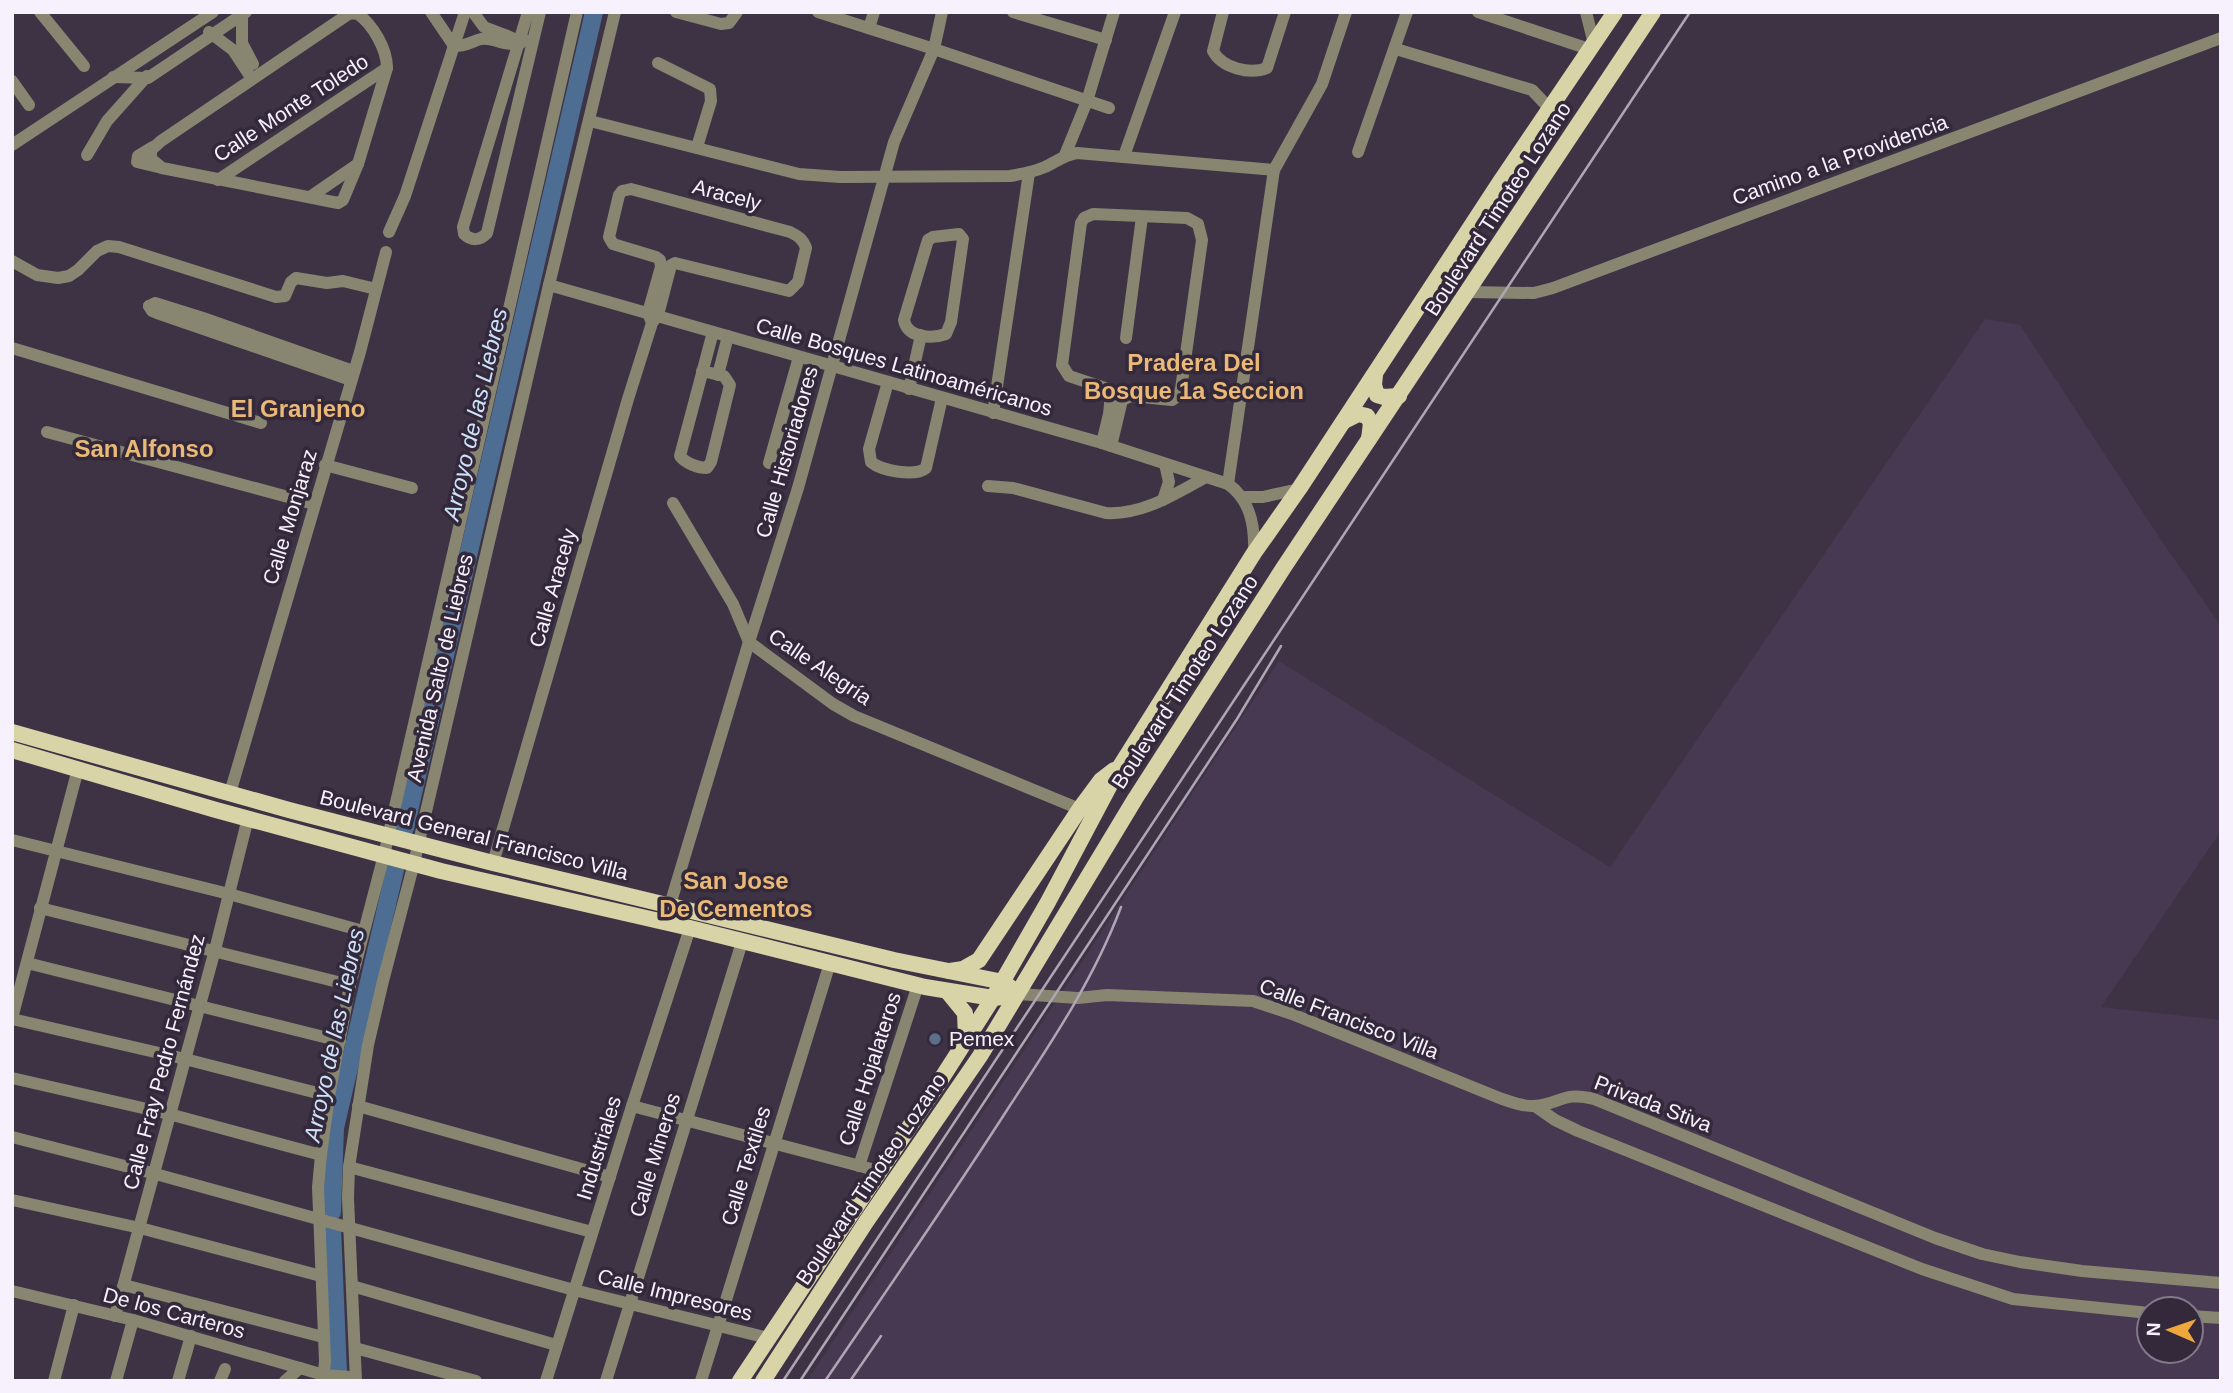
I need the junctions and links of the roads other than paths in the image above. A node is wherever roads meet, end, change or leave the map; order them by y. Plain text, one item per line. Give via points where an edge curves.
1 (40, 12) edge
2 (431, 12) edge
3 (464, 12) edge
4 (473, 12) edge
5 (528, 12) edge
6 (540, 12) edge
7 (577, 12) edge
8 (615, 12) edge
9 (676, 12) edge
10 (737, 12) edge
11 (818, 12) edge
12 (874, 12) edge
13 (942, 12) edge
14 (1013, 12) edge
15 (1114, 12) edge
16 (1175, 12) edge
17 (1223, 12) edge
18 (1285, 12) edge
19 (1346, 12) edge
20 (1407, 12) edge
21 (1478, 12) edge
22 (1587, 12) edge
23 (1615, 12) edge
24 (1653, 12) edge
25 (244, 14) edge
26 (209, 15) edge
27 (869, 28) junction
28 (483, 33) junction
29 (212, 35) junction
30 (534, 35) junction
31 (2221, 38) edge
32 (1106, 40) junction
33 (520, 42) junction
34 (454, 46) junction
35 (1591, 46) junction
36 (1396, 48) junction
37 (934, 49) junction
38 (528, 57) junction
39 (137, 61) junction
40 (658, 63) dead end
41 (84, 66) dead end
42 (387, 68) junction
43 (113, 77) junction
44 (256, 77) junction
45 (148, 78) junction
46 (12, 81) edge
47 (1087, 101) junction
48 (29, 105) dead end
49 (1109, 108) dead end
50 (1550, 109) junction
51 (590, 121) junction
52 (12, 145) edge
53 (697, 147) junction
54 (1358, 152) dead end
55 (87, 155) dead end
56 (1065, 155) junction
57 (1125, 156) junction
58 (358, 164) junction
59 (1274, 170) junction
60 (1029, 173) junction
61 (885, 175) junction
62 (218, 180) junction
63 (310, 197) junction
64 (1142, 217) junction
65 (389, 232) dead end
66 (386, 251) dead end
67 (12, 261) edge
68 (549, 285) junction
69 (376, 289) junction
70 (1467, 292) junction
71 (653, 317) junction
72 (189, 319) dead end
73 (713, 332) junction
74 (921, 335) junction
75 (728, 336) junction
76 (1126, 338) dead end
77 (12, 348) edge
78 (799, 357) junction
79 (832, 366) junction
80 (702, 371) junction
81 (352, 375) junction
82 (718, 375) junction
83 (1375, 375) junction
84 (888, 382) junction
85 (909, 389) junction
86 (1399, 396) junction
87 (942, 398) junction
88 (993, 413) junction
89 (1343, 421) junction
90 (261, 423) dead end
91 (47, 432) dead end
92 (1368, 441) junction
93 (1106, 445) junction
94 (769, 463) dead end
95 (1165, 464) junction
96 (325, 465) junction
97 (1206, 477) junction
98 (1228, 484) junction
99 (988, 486) dead end
100 (412, 488) dead end
101 (1299, 489) junction
102 (1244, 497) junction
103 (1163, 499) junction
104 (673, 503) dead end
105 (314, 504) junction
106 (1254, 553) junction
107 (749, 642) junction
108 (12, 732) edge
109 (12, 750) edge
110 (78, 769) junction
111 (230, 793) junction
112 (1087, 812) junction
113 (248, 818) junction
114 (391, 836) junction
115 (12, 840) edge
116 (416, 843) junction
117 (55, 850) junction
118 (387, 855) junction
119 (410, 862) junction
120 (493, 863) junction
121 (229, 894) junction
122 (670, 905) junction
123 (40, 908) junction
124 (690, 928) junction
125 (363, 931) junction
126 (742, 942) junction
127 (215, 950) junction
128 (27, 963) junction
129 (830, 964) junction
130 (947, 971) junction
131 (1003, 982) junction
132 (350, 985) junction
133 (918, 985) junction
134 (947, 991) junction
135 (1018, 994) junction
136 (993, 998) junction
137 (199, 1005) junction
138 (12, 1019) edge
139 (965, 1040) junction
140 (340, 1041) junction
141 (185, 1059) junction
142 (12, 1078) edge
143 (329, 1096) junction
144 (358, 1106) junction
145 (632, 1106) junction
146 (1535, 1106) junction
147 (169, 1114) junction
148 (687, 1120) junction
149 (12, 1137) edge
150 (774, 1142) junction
151 (321, 1155) junction
152 (859, 1166) junction
153 (349, 1167) junction
154 (879, 1171) junction
155 (152, 1173) junction
156 (610, 1177) junction
157 (12, 1200) edge
158 (323, 1221) junction
159 (348, 1227) junction
160 (140, 1228) junction
161 (592, 1233) junction
162 (321, 1276) junction
163 (2221, 1283) edge
164 (124, 1285) junction
165 (352, 1286) junction
166 (574, 1290) junction
167 (12, 1291) edge
168 (629, 1304) junction
169 (74, 1305) junction
170 (2135, 1311) edge
171 (115, 1315) junction
172 (132, 1320) junction
173 (716, 1324) junction
174 (191, 1336) junction
175 (323, 1337) junction
176 (768, 1338) junction
177 (556, 1345) junction
178 (355, 1348) junction
179 (300, 1368) junction
180 (324, 1378) edge
181 (354, 1380) edge
182 (54, 1381) edge
183 (116, 1381) edge
184 (178, 1381) edge
185 (285, 1381) edge
186 (476, 1381) edge
187 (546, 1381) edge
188 (606, 1381) edge
189 (701, 1381) edge
190 (740, 1381) edge
191 (763, 1381) edge

1 - 41 street
2 - 34 street
3 - 34 street
4 - 28 street
5 - 33 street
6 - 30 street
7 - 114 street, Avenida Salto de Liebres
8 - 51 street, Avenida Salto de Liebres
9 - 10 street via 722,24 729,23
11 - 27 street
12 - 27 street
13 - 37 street, Calle Historiadores
14 - 32 street
15 - 32 street
16 - 57 street
17 - 18 street via 1213,51 1220,60 1251,72 1266,68
19 - 59 street via 1322,84
20 - 36 street
21 - 35 street
22 - 35 street
23 - 35 main road, Boulevard Timoteo Lozano
24 - 70 main road, Boulevard Timoteo Lozano
25 - 29 street
25 - 44 street via 242,43
26 - 29 street
26 - 39 street
27 - 37 street
28 - 33 street via 507,45
28 - 34 street via 471,44
29 - 44 street via 233,50
29 - 45 street
30 - 33 street
30 - 38 street
31 - 70 street, Camino a la Providencia via 1553,288 1534,293
32 - 47 street
33 - 38 street
33 - 38 street via 463,227 471,239 487,233
34 - 65 street
35 - 50 main road, Boulevard Timoteo Lozano
36 - 50 street via 1532,89
36 - 54 street
37 - 47 street
37 - 61 street, Calle Historiadores via 894,142
39 - 43 street
39 - 45 street
40 - 53 street via 710,89 711,101
42 - 44 street via 386,54 368,23 350,13
42 - 58 street
42 - 62 street, Calle Monte Toledo
43 - 45 street
43 - 52 street
44 - 62 street via 151,150 151,159 162,168
45 - 55 street via 119,105
46 - 48 street
47 - 49 street
47 - 56 street
50 - 83 main road, Boulevard Timoteo Lozano
51 - 53 street
51 - 68 street, Avenida Salto de Liebres
53 - 61 street via 799,174
56 - 57 street
56 - 60 street
57 - 59 street
58 - 63 street
58 - 63 street via 343,201
59 - 98 street
60 - 61 street
60 - 88 street
61 - 79 street, Calle Historiadores
62 - 63 street
64 - 76 street
64 - 93 street via 1093,214 1081,223 1062,365 1069,376 1111,394
64 - 93 street via 1187,218 1198,224 1202,240 1183,379 1175,398 1124,398
66 - 69 street, Calle Monjaraz
67 - 69 street via 37,275 58,278 69,276 108,246 275,297 285,296 296,278
68 - 71 street, Calle Bosques Latinoaméricanos
68 - 116 street, Avenida Salto de Liebres
69 - 81 street, Calle Monjaraz
70 - 86 main road, Boulevard Timoteo Lozano
71 - 71 street, Aracely via 675,263 789,291 798,282 806,248 802,239 790,232 625,190 619,195 609,237 613,244 660,260
71 - 73 street, Calle Bosques Latinoaméricanos
71 - 120 street, Calle Aracely
72 - 81 street
73 - 75 street, Calle Bosques Latinoaméricanos
73 - 80 street
74 - 74 street via 939,337 949,329 963,239 959,234 928,240 904,320 906,328
74 - 85 street
75 - 78 street, Calle Bosques Latinoaméricanos
75 - 82 street
77 - 90 street
78 - 79 street, Calle Bosques Latinoaméricanos
78 - 94 street
79 - 84 street, Calle Bosques Latinoaméricanos
79 - 107 street, Calle Historiadores
80 - 82 street
80 - 82 street via 680,456 701,468 711,462 730,385
81 - 96 street, Calle Monjaraz
83 - 86 main road via 1377,394
83 - 89 main road, Boulevard Timoteo Lozano
84 - 85 street, Calle Bosques Latinoaméricanos
84 - 87 street via 869,449 876,466 910,474 924,471
85 - 87 street, Calle Bosques Latinoaméricanos
86 - 92 main road, Boulevard Timoteo Lozano
87 - 88 street, Calle Bosques Latinoaméricanos
88 - 93 street, Calle Bosques Latinoaméricanos
89 - 92 main road via 1358,414 1367,416 1371,423
89 - 101 main road, Boulevard Timoteo Lozano
91 - 105 street
92 - 135 main road, Boulevard Timoteo Lozano via 1135,799
93 - 95 street, Calle Bosques Latinoaméricanos
95 - 97 street, Calle Bosques Latinoaméricanos
95 - 103 street via 1169,482
96 - 100 street
96 - 105 street, Calle Monjaraz
97 - 98 street, Calle Bosques Latinoaméricanos
97 - 103 street
98 - 102 street, Calle Bosques Latinoaméricanos
99 - 103 street via 1013,488 1106,513 1136,512
101 - 102 street
101 - 106 main road, Boulevard Timoteo Lozano
102 - 106 street via 1253,524
104 - 107 street, Calle Alegría via 733,604
105 - 111 street, Calle Monjaraz
106 - 112 main road, Boulevard Timoteo Lozano
107 - 112 street, Calle Alegría via 855,716
107 - 122 street, Calle Historiadores
108 - 111 main road, Boulevard General Francisco Villa
109 - 110 main road, Boulevard General Francisco Villa
110 - 113 main road, Boulevard General Francisco Villa
110 - 117 street
111 - 114 main road, Boulevard General Francisco Villa
112 - 130 main road via 979,960
112 - 131 main road, Boulevard Timoteo Lozano via 1048,902
113 - 118 main road, Boulevard General Francisco Villa
113 - 121 street, Calle Fray Pedro Fernández
114 - 116 main road, Boulevard General Francisco Villa
114 - 118 street, Avenida Salto de Liebres
115 - 117 street
116 - 119 street, Avenida Salto de Liebres
116 - 120 main road, Boulevard General Francisco Villa
117 - 121 street
117 - 123 street
118 - 119 main road, Boulevard General Francisco Villa
118 - 125 street, Avenida Salto de Liebres
119 - 124 main road, Boulevard General Francisco Villa
119 - 144 street, Avenida Salto de Liebres
120 - 122 main road, Boulevard General Francisco Villa
121 - 125 street
121 - 127 street, Calle Fray Pedro Fernández
122 - 130 main road, Boulevard General Francisco Villa
123 - 127 street
123 - 128 street
124 - 126 main road, Boulevard General Francisco Villa
124 - 145 street, Industriales
125 - 132 street, Avenida Salto de Liebres
126 - 129 main road, Boulevard General Francisco Villa
126 - 148 street, Calle Mineros
127 - 132 street
127 - 137 street, Calle Fray Pedro Fernández
128 - 137 street
128 - 138 street
129 - 133 main road, Boulevard General Francisco Villa
129 - 150 street, Calle Textiles
130 - 131 main road, Boulevard General Francisco Villa
131 - 135 main road, Boulevard General Francisco Villa
131 - 136 main road, Boulevard Timoteo Lozano
132 - 140 street, Avenida Salto de Liebres
133 - 134 main road, Boulevard General Francisco Villa
133 - 152 street, Calle Hojalateros
134 - 136 main road, Boulevard General Francisco Villa
134 - 139 main road via 965,1013
135 - 136 main road, Boulevard General Francisco Villa
135 - 146 street, Calle Francisco Villa via 1253,1001 1502,1099
135 - 191 main road, Boulevard Timoteo Lozano
136 - 139 main road, Boulevard Timoteo Lozano
137 - 140 street
137 - 141 street, Calle Fray Pedro Fernández
138 - 141 street
139 - 154 main road, Boulevard Timoteo Lozano
140 - 143 street, Avenida Salto de Liebres
141 - 143 street
141 - 147 street, Calle Fray Pedro Fernández
142 - 147 street
143 - 151 street, Avenida Salto de Liebres
144 - 153 street, Avenida Salto de Liebres
144 - 156 street
145 - 148 street
145 - 156 street, Industriales
146 - 163 street, Privada Stiva via 1569,1096 1594,1100 1982,1254 2082,1271
146 - 170 street via 1578,1131 1975,1288 2013,1299
147 - 151 street
147 - 155 street, Calle Fray Pedro Fernández
148 - 150 street
148 - 168 street, Calle Mineros
149 - 155 street, Calle Impresores
150 - 152 street
150 - 173 street, Calle Textiles
151 - 158 street, Avenida Salto de Liebres via 318,1186
152 - 154 street
153 - 159 street, Avenida Salto de Liebres
153 - 161 street
154 - 176 main road, Boulevard Timoteo Lozano
155 - 158 street, Calle Impresores
155 - 160 street, Calle Fray Pedro Fernández
156 - 161 street, Industriales
157 - 160 street
158 - 159 street, Calle Impresores
158 - 162 street, Avenida Salto de Liebres
159 - 165 street, Avenida Salto de Liebres
159 - 166 street, Calle Impresores
160 - 162 street
160 - 164 street, Calle Fray Pedro Fernández
161 - 166 street, Industriales
162 - 175 street, Avenida Salto de Liebres
164 - 171 street, Calle Fray Pedro Fernández
164 - 175 street
165 - 177 street
165 - 178 street, Avenida Salto de Liebres
166 - 168 street, Calle Impresores
166 - 177 street, Industriales
167 - 169 street, De los Carteros
168 - 173 street, Calle Impresores
168 - 188 street, Calle Mineros
169 - 171 street, De los Carteros
169 - 182 street
171 - 172 street, De los Carteros
172 - 174 street, De los Carteros
172 - 183 street
173 - 176 street, Calle Impresores
173 - 189 street, Calle Textiles
174 - 179 street, De los Carteros
174 - 184 street
175 - 180 street, Avenida Salto de Liebres
176 - 190 main road, Boulevard Timoteo Lozano
177 - 187 street, Industriales
178 - 181 street, Avenida Salto de Liebres
178 - 186 street
179 - 180 street, De los Carteros
179 - 185 street
180 - 181 street, De los Carteros

